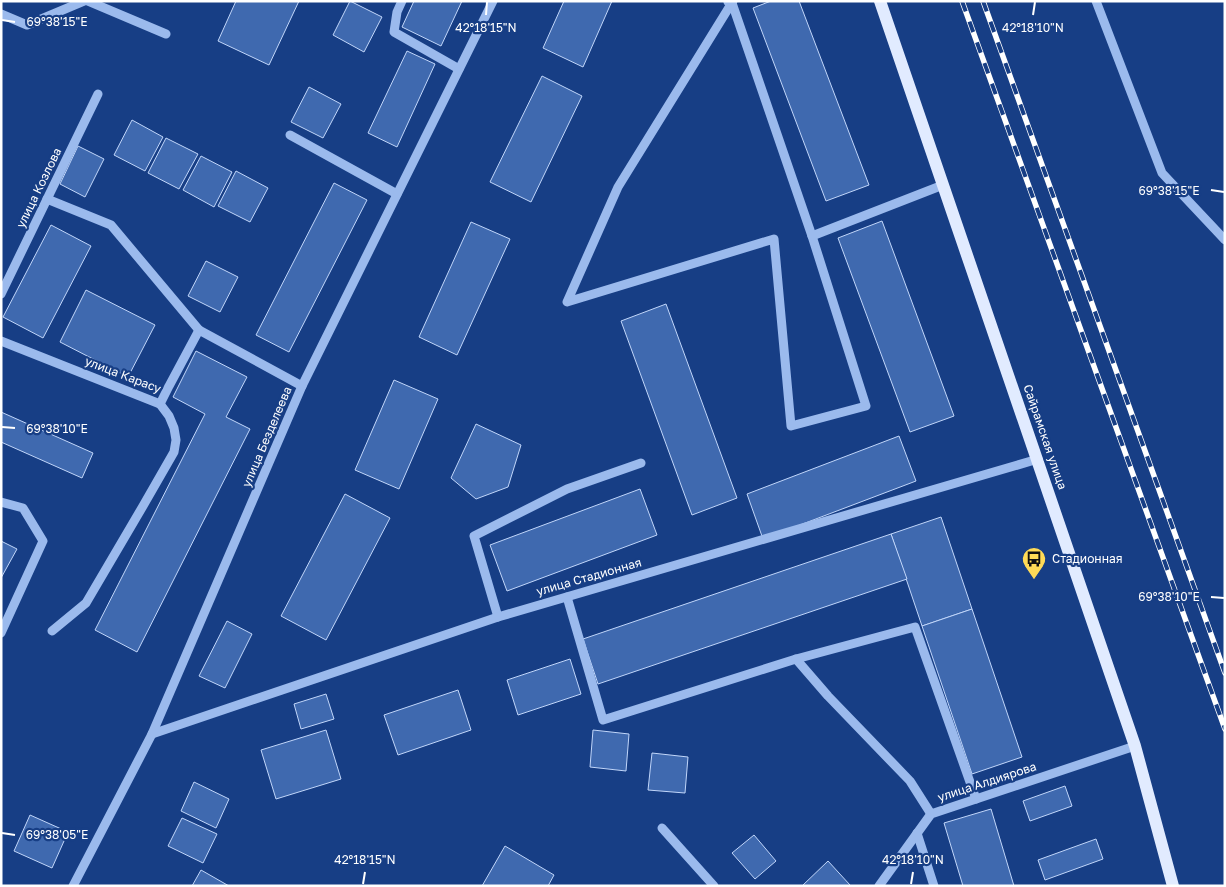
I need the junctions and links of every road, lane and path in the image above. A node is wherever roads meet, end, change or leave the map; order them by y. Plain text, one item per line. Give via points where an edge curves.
1 (86, 1) edge
2 (402, 1) edge
3 (493, 1) edge
4 (880, 1) edge
5 (1096, 1) edge
6 (731, 2) edge
7 (1, 14) edge
8 (166, 34) dead end
9 (459, 69) junction
10 (98, 94) dead end
11 (290, 135) dead end
12 (943, 185) junction
13 (397, 194) junction
14 (47, 200) junction
15 (812, 236) junction
16 (1225, 240) edge
17 (1, 294) edge
18 (199, 330) junction
19 (1, 340) edge
20 (302, 386) junction
21 (160, 404) junction
22 (1038, 459) junction
23 (640, 463) dead end
24 (1, 502) edge
25 (566, 597) junction
26 (498, 617) junction
27 (52, 631) dead end
28 (1, 633) edge
29 (796, 659) junction
30 (152, 734) junction
31 (1135, 746) junction
32 (976, 799) junction
33 (930, 814) junction
34 (662, 828) dead end
35 (917, 833) junction
36 (73, 886) edge
37 (714, 886) edge
38 (879, 886) edge
39 (934, 886) edge
40 (1173, 886) edge

1 - 7 street via 26,25
1 - 8 street
2 - 9 street via 394,32
3 - 9 street, улица Безделеева
4 - 12 main road, Сайрамская улица
5 - 16 street via 1162,173
6 - 15 street
6 - 15 street via 618,187 567,302 774,239 791,426 866,406
9 - 13 street, улица Безделеева
10 - 14 street, улица Козлова
11 - 13 street
12 - 15 street
12 - 22 main road, Сайрамская улица
13 - 20 street, улица Безделеева
14 - 17 street, улица Козлова
14 - 18 street via 111,225
18 - 20 street
18 - 21 street, улица Карасу
19 - 21 street, улица Карасу
20 - 30 street, улица Безделеева
21 - 27 street via 174,428 174,452 86,603
22 - 25 street, улица Стадионная
22 - 31 main road, Сайрамская улица
23 - 26 street via 567,489 474,536
24 - 28 street via 22,508 43,541
25 - 26 street, улица Стадионная
25 - 29 street via 602,720
26 - 30 street, улица Стадионная
29 - 32 street via 916,627
29 - 33 street via 910,781
30 - 36 street, улица Безделеева
31 - 32 street, улица Алдиярова
31 - 40 main road, Сайрамская улица
32 - 33 street, улица Алдиярова
33 - 35 street, улица Алдиярова
34 - 37 street
35 - 38 street, улица Алдиярова
35 - 39 street

